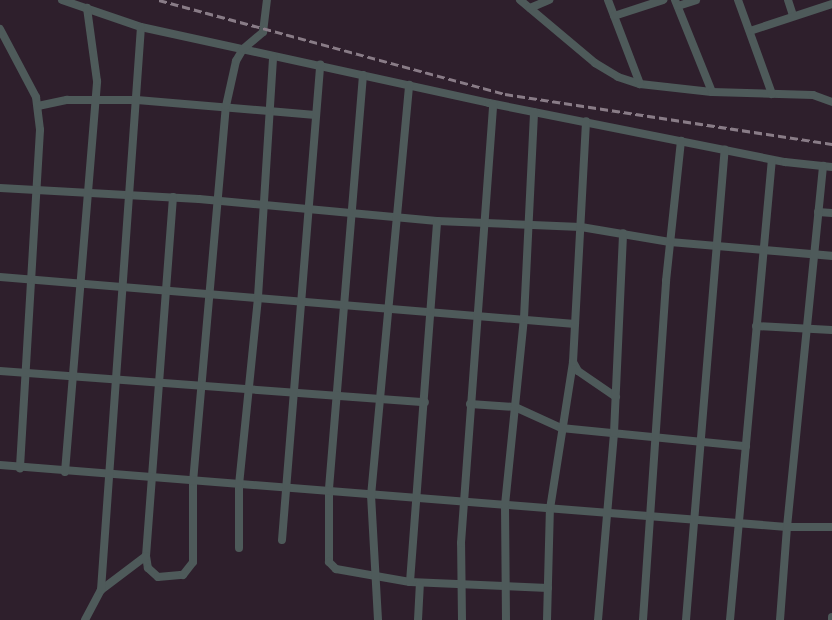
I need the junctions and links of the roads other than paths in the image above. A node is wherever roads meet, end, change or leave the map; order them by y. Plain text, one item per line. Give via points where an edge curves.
1 (62, 0) edge
2 (267, 0) edge
3 (520, 0) edge
4 (549, 0) edge
5 (608, 0) edge
6 (663, 0) edge
7 (696, 0) edge
8 (738, 0) edge
9 (788, 0) edge
10 (676, 3) edge
11 (832, 4) edge
12 (87, 8) junction
13 (530, 8) junction
14 (614, 16) junction
15 (793, 16) junction
16 (141, 27) junction
17 (0, 29) edge
18 (750, 31) junction
19 (243, 48) junction
20 (273, 56) junction
21 (320, 66) junction
22 (364, 75) junction
23 (640, 84) junction
24 (409, 85) junction
25 (712, 92) junction
26 (772, 94) junction
27 (95, 99) junction
28 (137, 100) junction
29 (832, 102) edge
30 (493, 104) junction
31 (38, 106) junction
32 (226, 106) junction
33 (272, 110) junction
34 (534, 112) junction
35 (315, 116) junction
36 (586, 121) junction
37 (681, 141) junction
38 (725, 150) junction
39 (772, 160) junction
40 (823, 166) junction
41 (832, 167) edge
42 (0, 188) edge
43 (39, 191) junction
44 (86, 193) junction
45 (129, 194) junction
46 (173, 197) junction
47 (218, 201) junction
48 (265, 206) junction
49 (310, 210) junction
50 (818, 212) junction
51 (832, 213) edge
52 (352, 214) junction
53 (394, 218) junction
54 (437, 222) junction
55 (484, 223) junction
56 (528, 225) junction
57 (581, 227) junction
58 (622, 233) junction
59 (670, 242) junction
60 (715, 247) junction
61 (763, 252) junction
62 (814, 254) junction
63 (832, 256) edge
64 (0, 277) edge
65 (34, 279) junction
66 (79, 283) junction
67 (122, 286) junction
68 (167, 290) junction
69 (210, 293) junction
70 (258, 297) junction
71 (301, 301) junction
72 (343, 304) junction
73 (387, 308) junction
74 (431, 311) junction
75 (476, 314) junction
76 (524, 318) junction
77 (575, 324) junction
78 (756, 326) junction
79 (807, 328) junction
80 (832, 330) edge
81 (573, 362) junction
82 (0, 371) edge
83 (28, 373) junction
84 (72, 376) junction
85 (116, 379) junction
86 (161, 382) junction
87 (204, 385) junction
88 (249, 388) junction
89 (293, 391) junction
90 (336, 394) junction
91 (616, 397) junction
92 (380, 398) junction
93 (425, 402) junction
94 (470, 404) junction
95 (515, 407) junction
96 (562, 428) junction
97 (614, 433) junction
98 (655, 440) junction
99 (700, 443) junction
100 (746, 446) junction
101 (0, 465) edge
102 (20, 468) junction
103 (65, 472) junction
104 (109, 476) junction
105 (150, 478) junction
106 (193, 482) junction
107 (239, 485) junction
108 (284, 489) junction
109 (328, 492) junction
110 (371, 496) junction
111 (418, 499) junction
112 (464, 502) junction
113 (505, 505) junction
114 (550, 509) junction
115 (609, 513) junction
116 (651, 517) junction
117 (695, 520) junction
118 (739, 523) junction
119 (787, 527) junction
120 (832, 527) edge
121 (282, 540) dead end
122 (239, 548) dead end
123 (146, 556) junction
124 (374, 577) junction
125 (410, 582) junction
126 (420, 583) junction
127 (459, 584) junction
128 (506, 587) junction
129 (548, 588) junction
130 (101, 590) junction
131 (85, 620) edge
132 (378, 620) edge
133 (418, 620) edge
134 (462, 620) edge
135 (506, 620) edge
136 (547, 620) edge
137 (598, 620) edge
138 (643, 620) edge
139 (686, 620) edge
140 (730, 620) edge
141 (780, 620) edge

1 - 12 street
2 - 19 street via 263,32
3 - 13 street
4 - 13 street
5 - 14 street
6 - 14 street
7 - 10 street
8 - 18 street
9 - 15 street
10 - 25 street
11 - 15 street
12 - 16 street
12 - 27 street
13 - 23 street via 595,63
14 - 23 street
15 - 18 street
16 - 19 street
16 - 28 street
17 - 31 street
18 - 26 street
19 - 20 street
19 - 32 street
20 - 21 street
20 - 33 street
21 - 22 street
21 - 35 street
22 - 24 street
22 - 52 street
23 - 25 street
24 - 30 street
24 - 53 street
25 - 26 street
26 - 29 street via 813,95
27 - 28 street
27 - 31 street
27 - 44 street
28 - 32 street
28 - 45 street
30 - 34 street
30 - 55 street
31 - 43 street
32 - 33 street
32 - 47 street
33 - 35 street
33 - 48 street
34 - 36 street
34 - 56 street
35 - 49 street
36 - 37 street
36 - 57 street
37 - 38 street
37 - 59 street
38 - 39 street
38 - 60 street
39 - 40 street
39 - 61 street
40 - 41 street
40 - 50 street
42 - 43 street
43 - 44 street
43 - 65 street
44 - 45 street
44 - 66 street
45 - 46 street
45 - 67 street
46 - 47 street
46 - 68 street
47 - 48 street
47 - 69 street
48 - 49 street
48 - 70 street
49 - 52 street
49 - 71 street
50 - 51 street
50 - 62 street
52 - 53 street
52 - 72 street
53 - 54 street
53 - 73 street
54 - 55 street
54 - 74 street
55 - 56 street
55 - 75 street
56 - 57 street
56 - 76 street
57 - 58 street
57 - 77 street
58 - 59 street
58 - 91 street
59 - 60 street
59 - 98 street
60 - 61 street
60 - 99 street
61 - 62 street
61 - 78 street
62 - 63 street
62 - 79 street
64 - 65 street
65 - 66 street
65 - 83 street
66 - 67 street
66 - 84 street
67 - 68 street
67 - 85 street
68 - 69 street
68 - 86 street
69 - 70 street
69 - 87 street
70 - 71 street
70 - 88 street
71 - 72 street
71 - 89 street
72 - 73 street
72 - 90 street
73 - 74 street
73 - 92 street
74 - 75 street
74 - 93 street
75 - 76 street
75 - 94 street
76 - 77 street
76 - 95 street
77 - 81 street
78 - 79 street
78 - 100 street
79 - 80 street
79 - 119 street
81 - 91 street via 578,371
81 - 96 street
82 - 83 street
83 - 84 street
83 - 102 street
84 - 85 street
84 - 103 street
85 - 86 street
85 - 104 street
86 - 87 street
86 - 105 street
87 - 88 street
87 - 106 street
88 - 89 street
88 - 107 street
89 - 90 street
89 - 108 street
90 - 92 street
90 - 109 street
91 - 97 street
92 - 93 street
92 - 110 street
93 - 111 street
94 - 95 street
94 - 112 street
95 - 96 street
95 - 113 street
96 - 97 street
96 - 114 street
97 - 98 street
97 - 115 street
98 - 99 street
98 - 116 street
99 - 100 street
99 - 117 street
100 - 118 street
101 - 102 street
102 - 103 street
103 - 104 street
104 - 105 street
104 - 130 street
105 - 106 street
105 - 123 street
106 - 107 street
106 - 123 street via 190,571 158,577 148,568
107 - 108 street
107 - 122 street
108 - 109 street
108 - 121 street
109 - 110 street
109 - 124 street via 329,562 336,569
110 - 111 street
110 - 124 street
111 - 112 street
111 - 125 street
112 - 113 street
112 - 127 street
113 - 114 street
113 - 128 street
114 - 115 street
114 - 129 street
115 - 116 street
115 - 137 street
116 - 117 street
116 - 138 street
117 - 118 street
117 - 139 street
118 - 119 street
118 - 140 street
119 - 120 street
119 - 141 street
123 - 130 street
124 - 125 street
124 - 132 street
125 - 126 street
126 - 127 street
126 - 133 street
127 - 128 street
127 - 134 street
128 - 129 street
128 - 135 street
129 - 136 street
130 - 131 street

